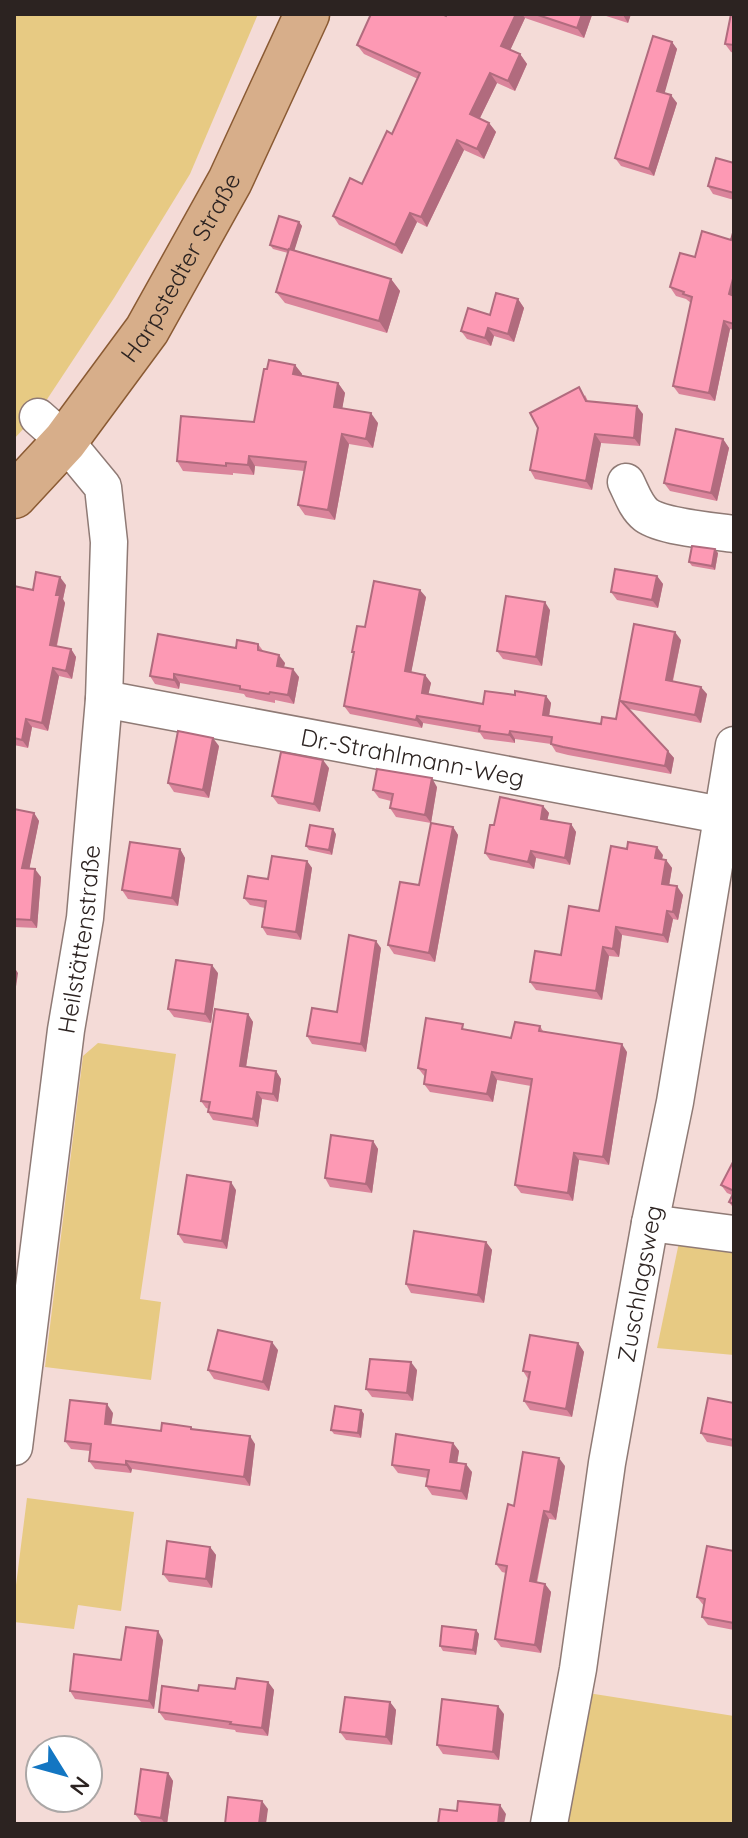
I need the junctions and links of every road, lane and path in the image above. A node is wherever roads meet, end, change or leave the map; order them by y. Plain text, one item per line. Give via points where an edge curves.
1 (307, 14) edge
2 (51, 429) junction
3 (626, 482) dead end
4 (14, 496) edge
5 (734, 534) edge
6 (104, 699) junction
7 (733, 756) edge
8 (721, 815) junction
9 (650, 1223) junction
10 (734, 1234) edge
11 (14, 1447) edge
12 (549, 1824) edge

1 - 2 main road, Harpstedter Straße via 230,181 147,330
2 - 4 main road, Harpstedter Straße
2 - 6 street, Heilstättenstraße via 103,487 109,542
3 - 5 street via 648,516
6 - 8 street, Dr.-Strahlmann-Weg
6 - 11 street, Heilstättenstraße via 85,918
7 - 8 street, Zuschlagsweg
8 - 9 street, Zuschlagsweg
9 - 10 street
9 - 12 street, Zuschlagsweg

